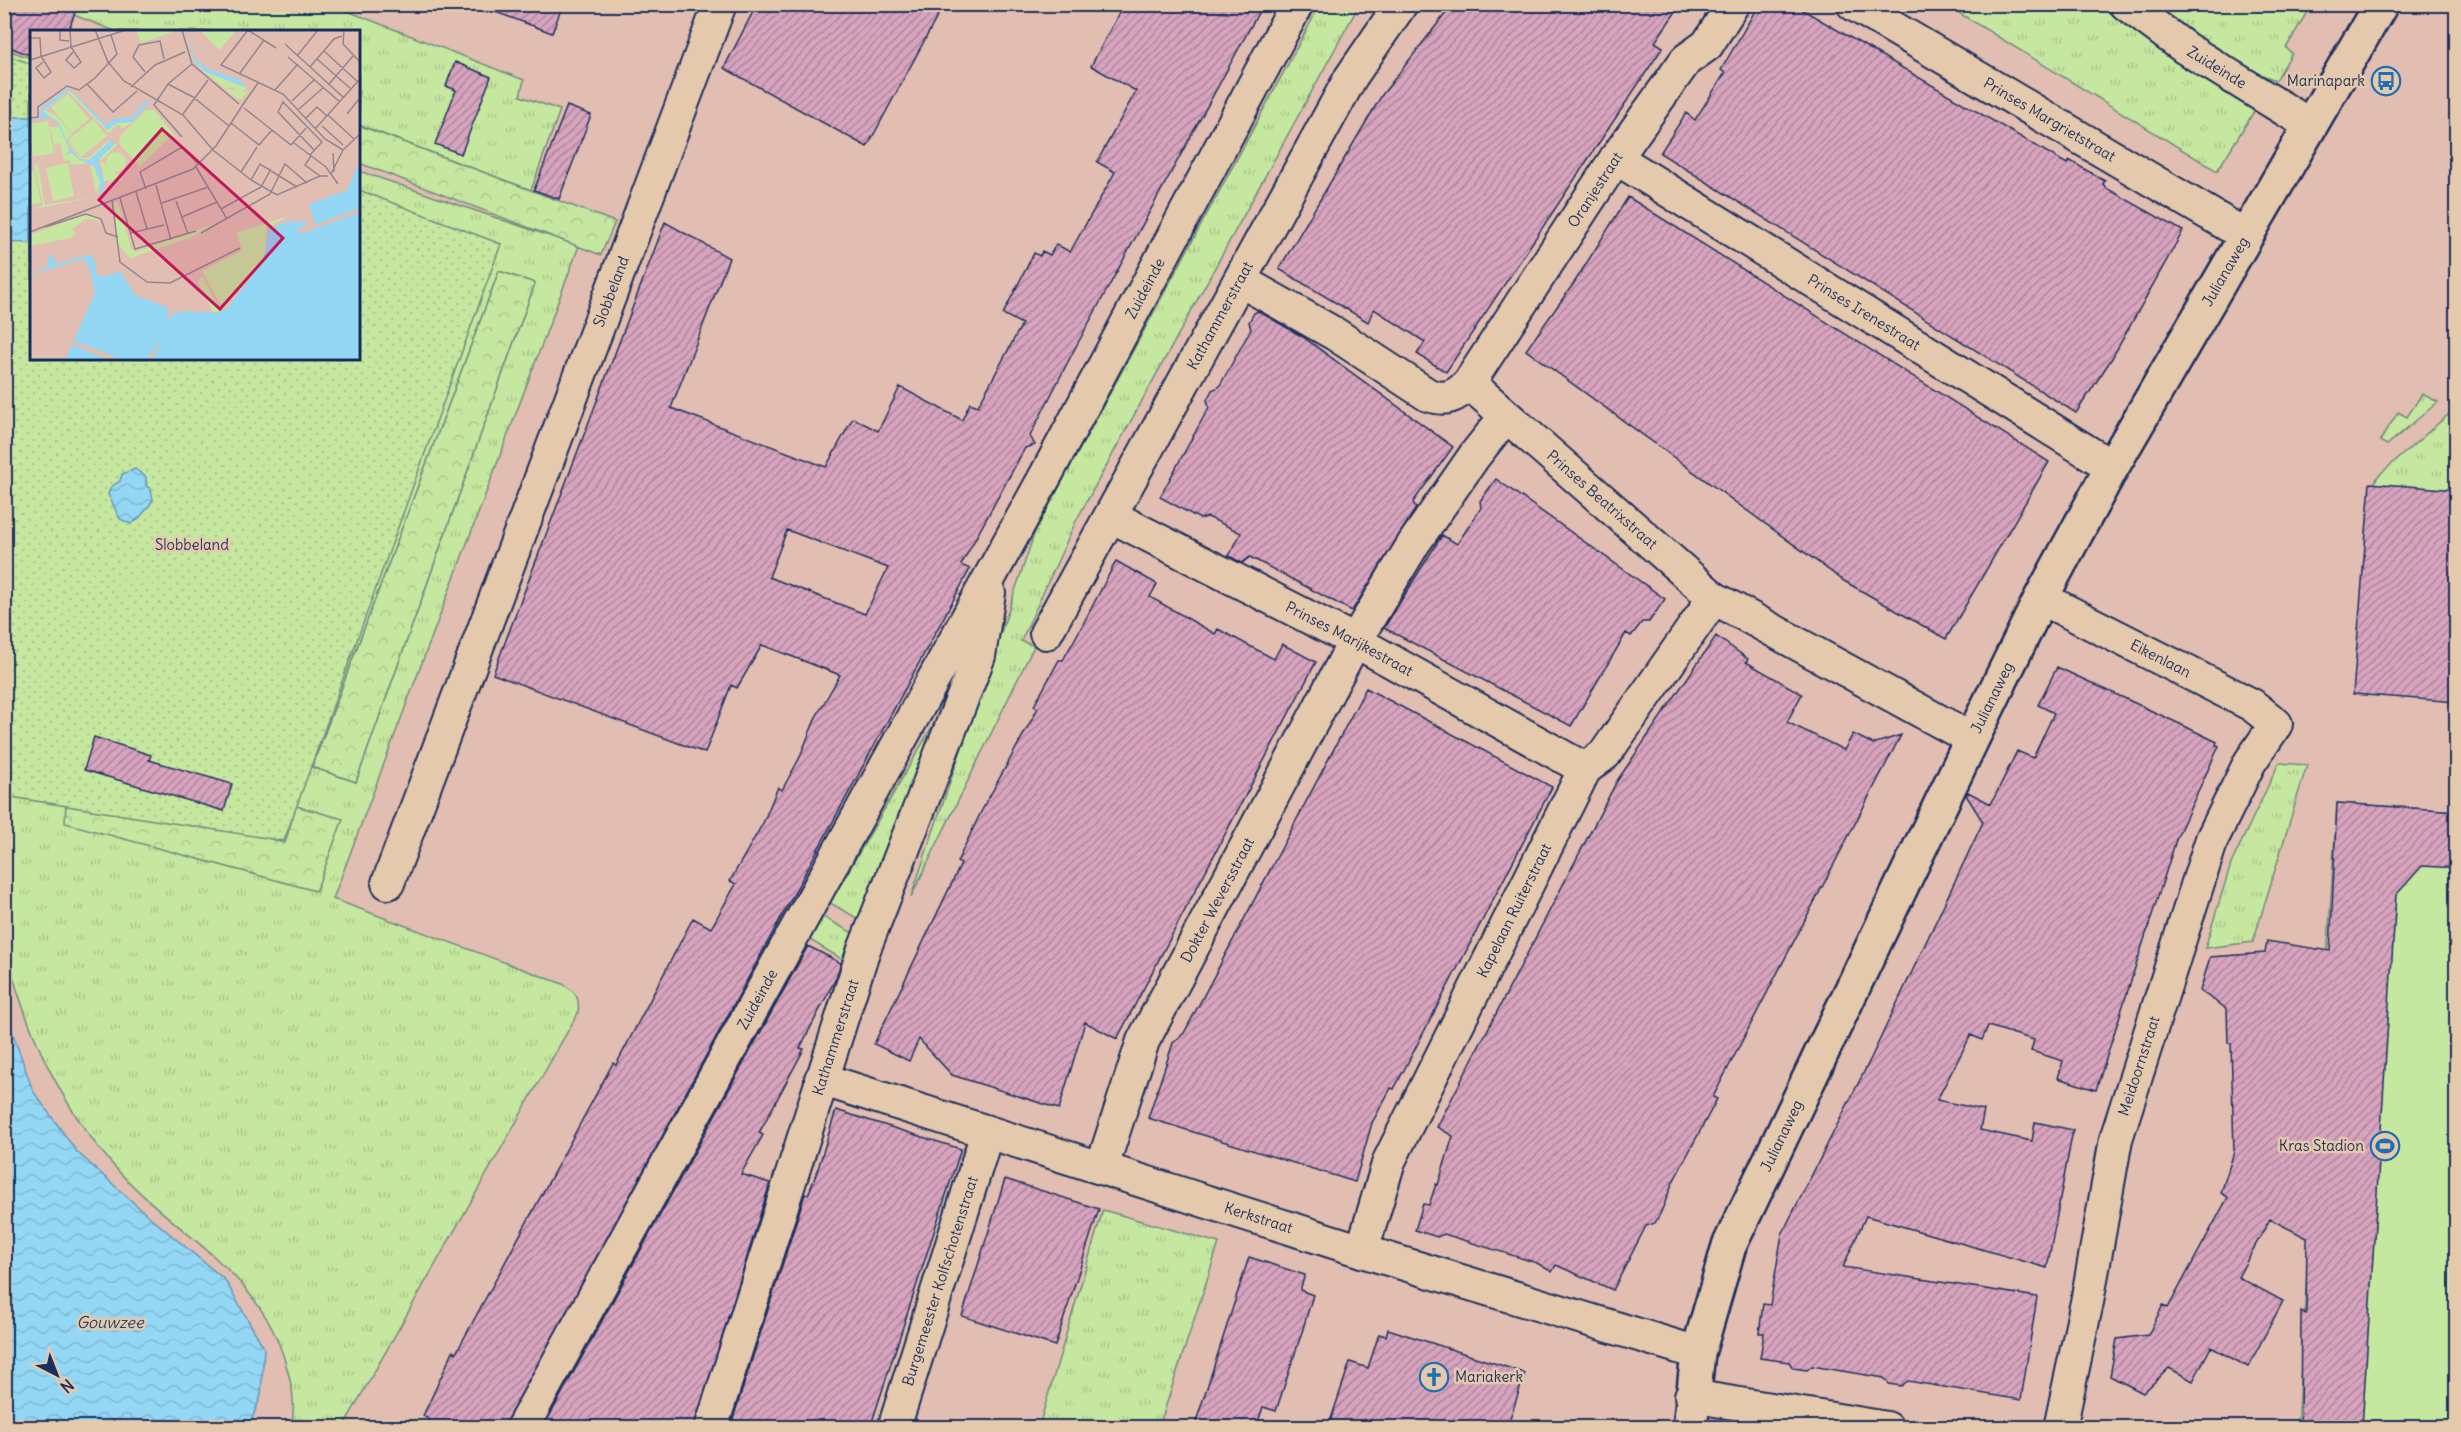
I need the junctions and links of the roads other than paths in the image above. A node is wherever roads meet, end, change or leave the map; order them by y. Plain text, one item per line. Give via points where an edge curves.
1 (720, 4) edge
2 (1297, 4) edge
3 (1401, 4) edge
4 (1733, 4) edge
5 (1853, 4) edge
6 (2126, 4) edge
7 (2381, 4) edge
8 (2310, 125) junction
9 (1616, 158) junction
10 (2245, 235) junction
11 (1241, 281) junction
12 (1469, 383) junction
13 (1506, 416) junction
14 (2112, 466) junction
15 (1112, 516) junction
16 (993, 571) junction
17 (1714, 598) junction
18 (2041, 598) junction
19 (1046, 633) dead end
20 (1355, 641) junction
21 (979, 656) joint
22 (2276, 724) joint
23 (1971, 739) junction
24 (1585, 769) junction
25 (388, 883) dead end
26 (821, 1079) junction
27 (987, 1133) junction
28 (1102, 1167) junction
29 (1362, 1251) junction
30 (1698, 1353) junction
31 (1691, 1396) junction
32 (522, 1428) edge
33 (711, 1428) edge
34 (894, 1428) edge
35 (1690, 1428) edge
36 (1887, 1428) edge
37 (2060, 1428) edge

1 - 25 street, Slobbeland
2 - 16 street, Zuideinde
3 - 11 street, Kathammerstraat via 1351,77
4 - 9 street, Oranjestraat via 1707,45 1686,60
5 - 10 street, Prinses Margrietstraat
6 - 8 street, Zuideinde via 2185,48
7 - 8 main road, Julianaweg
8 - 10 main road, Julianaweg
9 - 12 street, Oranjestraat
9 - 14 street, Prinses Irenestraat
10 - 14 main road, Julianaweg
11 - 12 street via 1335,334 1428,395 1440,399 1453,397
11 - 15 street, Kathammerstraat
12 - 13 street, Prinses Beatrixstraat
13 - 17 street, Prinses Beatrixstraat
13 - 20 street, Dokter Weversstraat via 1414,543
14 - 18 main road, Julianaweg
15 - 19 street, Kathammerstraat
15 - 20 street, Prinses Marijkestraat
16 - 21 street, Zuideinde
16 - 32 street, Zuideinde
17 - 23 street, Prinses Beatrixstraat
17 - 24 street, Kapelaan Ruiterstraat via 1605,754
18 - 22 street, Eikenlaan via 2252,705
18 - 23 main road, Julianaweg
20 - 24 street, Prinses Marijkestraat
20 - 28 street, Dokter Weversstraat via 1143,1041
21 - 26 street, Kathammerstraat via 863,952
22 - 37 street, Meidoornstraat via 2250,762 2212,839 2119,1131
23 - 30 main road, Julianaweg via 1729,1246
24 - 29 street, Kapelaan Ruiterstraat via 1389,1161
26 - 27 street, Kerkstraat
26 - 33 street, Kathammerstraat
27 - 28 street, Kerkstraat
27 - 34 street, Burgemeester Kolfschotenstraat
28 - 29 street, Kerkstraat
29 - 30 street, Kerkstraat
30 - 31 main road, Julianaweg
31 - 35 main road, Julianaweg
31 - 36 street

